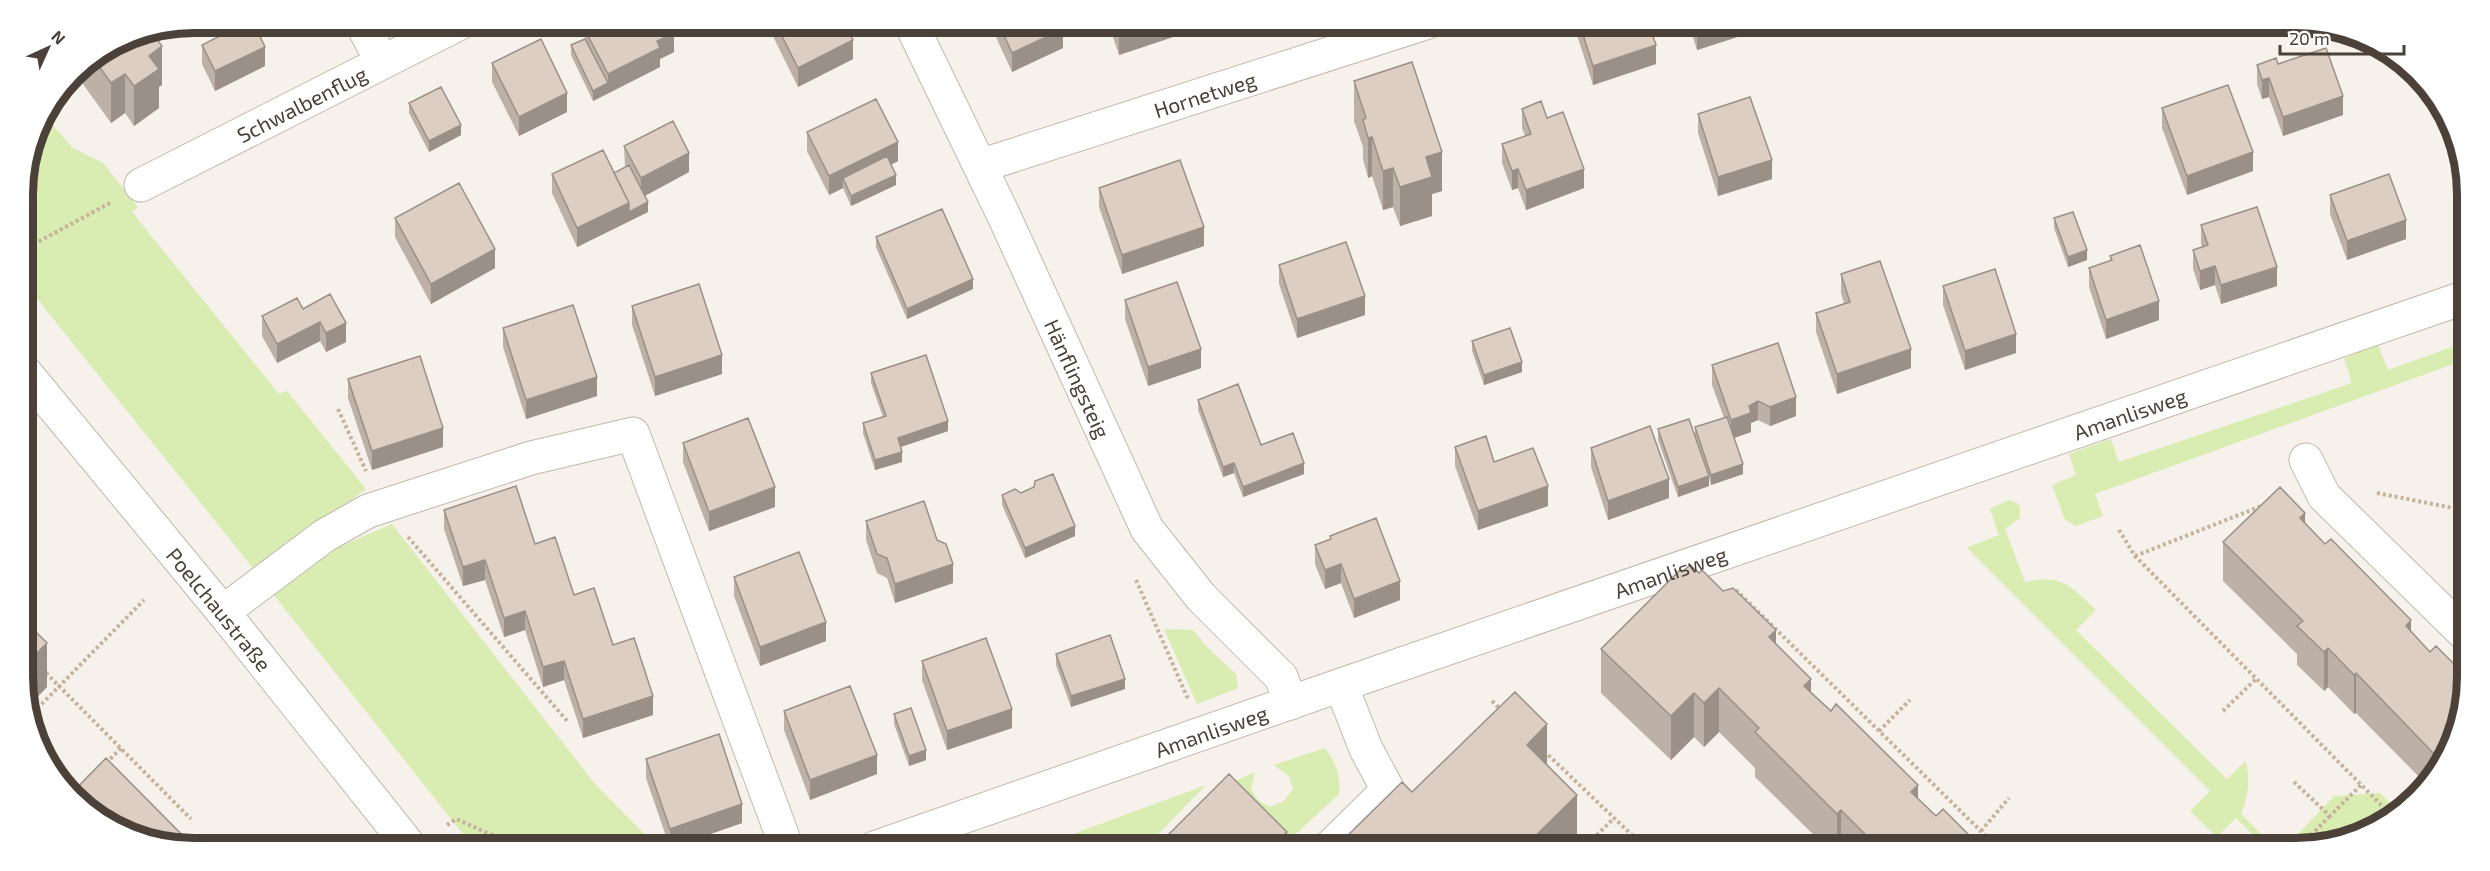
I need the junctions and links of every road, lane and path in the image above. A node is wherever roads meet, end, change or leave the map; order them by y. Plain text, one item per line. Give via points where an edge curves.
1 (367, 33) edge
2 (440, 33) edge
3 (915, 33) edge
4 (1394, 33) edge
5 (382, 62) junction
6 (980, 166) junction
7 (141, 185) joint
8 (33, 244) edge
9 (2457, 300) edge
10 (33, 382) edge
11 (338, 409) dead end
12 (2320, 484) junction
13 (381, 505) junction
14 (2457, 509) edge
15 (2119, 530) dead end
16 (2135, 556) junction
17 (1705, 559) junction
18 (144, 600) dead end
19 (223, 612) junction
20 (2457, 626) edge
21 (39, 666) edge
22 (2257, 678) junction
23 (1341, 685) junction
24 (59, 687) junction
25 (1910, 700) dead end
26 (1492, 701) dead end
27 (1291, 703) junction
28 (36, 710) edge
29 (2223, 711) dead end
30 (1505, 714) edge
31 (568, 722) dead end
32 (1879, 731) junction
33 (1538, 745) edge
34 (121, 748) junction
35 (105, 764) edge
36 (2294, 782) dead end
37 (2362, 784) junction
38 (2009, 798) dead end
39 (2386, 810) edge
40 (2330, 816) junction
41 (1614, 818) junction
42 (191, 819) dead end
43 (447, 825) dead end
44 (1981, 831) junction
45 (1634, 837) dead end
46 (403, 838) edge
47 (498, 838) edge
48 (782, 838) edge
49 (903, 838) edge
50 (1339, 838) edge
51 (1594, 838) edge
52 (1988, 838) edge
53 (2308, 838) edge

1 - 5 street
2 - 5 street, Schwalbenflug
3 - 6 street, Hänflingsteig
4 - 6 street, Hornetweg
5 - 7 street, Schwalbenflug
6 - 27 street, Hänflingsteig via 1148,529 1201,597 1281,677
7 - 8 path
9 - 17 street, Amanlisweg
10 - 19 street, Poelchaustraße
11 - 13 path
12 - 14 path
12 - 16 path
12 - 20 street
13 - 19 street via 324,536
13 - 31 path
13 - 48 street via 531,458 633,434
15 - 16 path
16 - 22 path
17 - 23 street, Amanlisweg
17 - 32 path
18 - 24 path
19 - 46 street, Poelchaustraße
21 - 24 path
22 - 29 path
22 - 37 path
23 - 27 street, Amanlisweg
23 - 50 street via 1366,749 1388,790
24 - 28 path
24 - 34 path
25 - 32 path
26 - 30 path
27 - 49 street, Amanlisweg
32 - 44 path
33 - 41 path
34 - 35 path
34 - 42 path
36 - 40 path
37 - 39 path
37 - 40 path
38 - 44 path
40 - 53 path
41 - 45 path
41 - 51 path
43 - 47 path via 456,819
44 - 52 path

